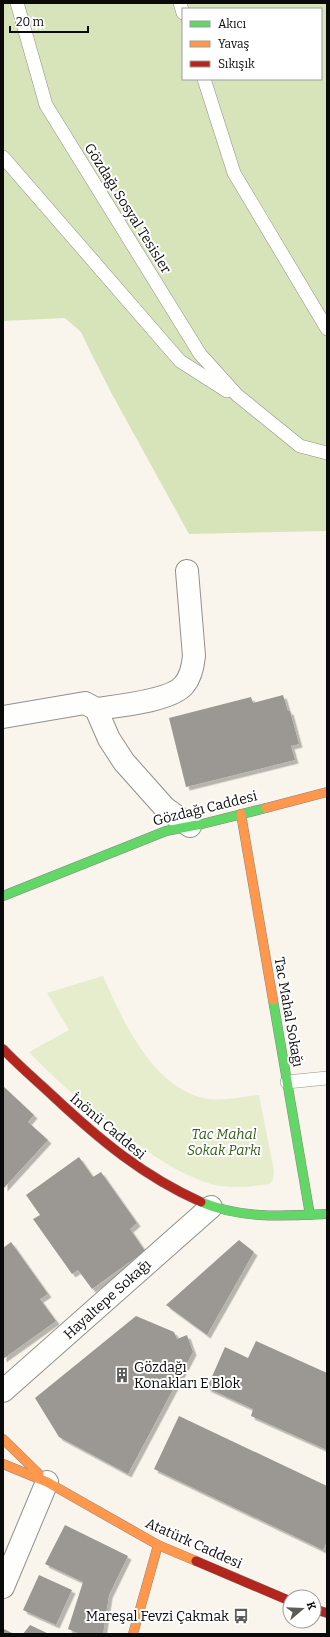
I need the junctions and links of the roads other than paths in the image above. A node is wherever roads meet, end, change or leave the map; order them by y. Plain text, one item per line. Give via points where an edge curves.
1 (17, 3) edge
2 (204, 80) edge
3 (3, 157) edge
4 (327, 329) edge
5 (252, 407) junction
6 (327, 453) edge
7 (187, 571) dead end
8 (96, 709) junction
9 (3, 717) edge
10 (327, 792) edge
11 (241, 814) junction
12 (190, 826) junction
13 (3, 896) edge
14 (3, 1049) edge
15 (327, 1078) edge
16 (287, 1082) junction
17 (211, 1207) junction
18 (327, 1214) edge
19 (310, 1215) junction
20 (3, 1391) edge
21 (3, 1439) edge
22 (3, 1464) edge
23 (47, 1482) junction
24 (158, 1545) junction
25 (3, 1587) edge
26 (282, 1598) edge
27 (133, 1634) edge

1 - 5 lane, Gözdağı Sosyal Tesisler via 46,105 200,354 237,395
2 - 4 lane via 234,173
3 - 5 lane, Gözdağı Sosyal Tesisler via 180,361
5 - 6 lane, Gözdağı Sosyal Tesisler via 300,446
7 - 8 street via 194,656 193,667 184,685 170,694 153,700
8 - 9 street via 85,703
8 - 12 street via 109,739 124,762 165,808
10 - 11 street, Gözdağı Caddesi
11 - 12 street, Gözdağı Caddesi
11 - 16 street, Tac Mahal Sokağı
12 - 13 street, Gözdağı Caddesi via 166,830
14 - 17 street, İnönü Caddesi via 120,1158 173,1190
15 - 16 lane
16 - 19 street, Tac Mahal Sokağı
17 - 19 street, İnönü Caddesi via 268,1217
17 - 20 street, Hayaltepe Sokağı
18 - 19 street, İnönü Caddesi
21 - 23 street, Atatürk Caddesi
22 - 23 street, Atatürk Caddesi
23 - 24 street, Atatürk Caddesi
23 - 25 street
24 - 26 street, Atatürk Caddesi
24 - 27 street

